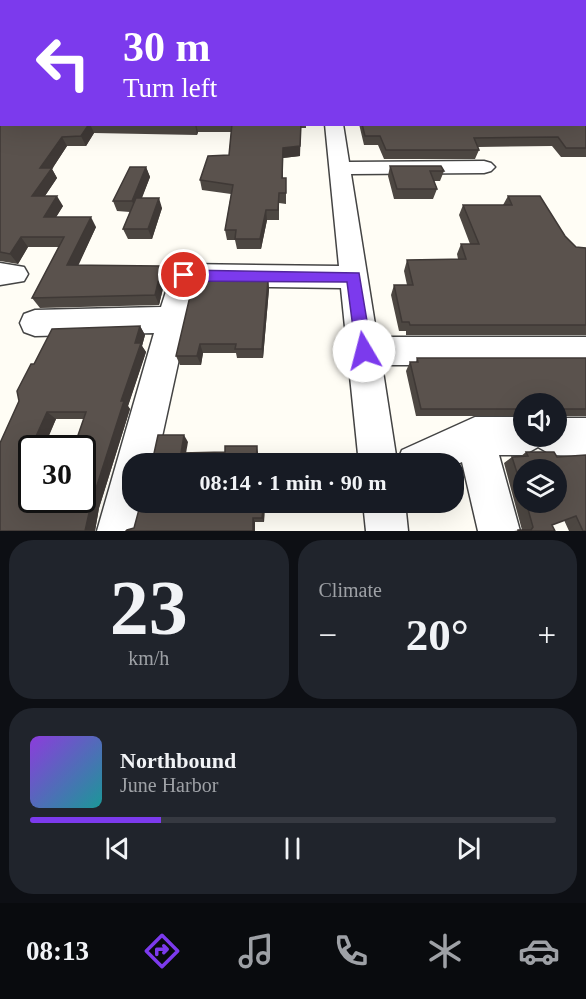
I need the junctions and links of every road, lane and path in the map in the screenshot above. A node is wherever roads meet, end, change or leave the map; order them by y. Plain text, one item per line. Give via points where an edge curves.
1 (334, 126) edge
2 (484, 167) dead end
3 (340, 168) junction
4 (354, 277) junction
5 (173, 320) junction
6 (35, 323) dead end
7 (364, 351) junction
8 (586, 351) edge
9 (475, 436) junction
10 (513, 436) edge
11 (567, 436) edge
12 (586, 437) edge
13 (139, 453) edge
14 (377, 453) edge
15 (439, 453) edge
16 (123, 513) edge
17 (385, 513) edge
18 (118, 531) edge
19 (387, 531) edge
20 (499, 531) edge

1 - 3 street
2 - 3 street
3 - 4 street
4 - 5 street via 184,275
4 - 7 street
5 - 6 street
5 - 13 street
7 - 8 street
7 - 14 street
9 - 10 street
9 - 15 street
9 - 20 street
11 - 12 street
16 - 18 street
17 - 19 street

